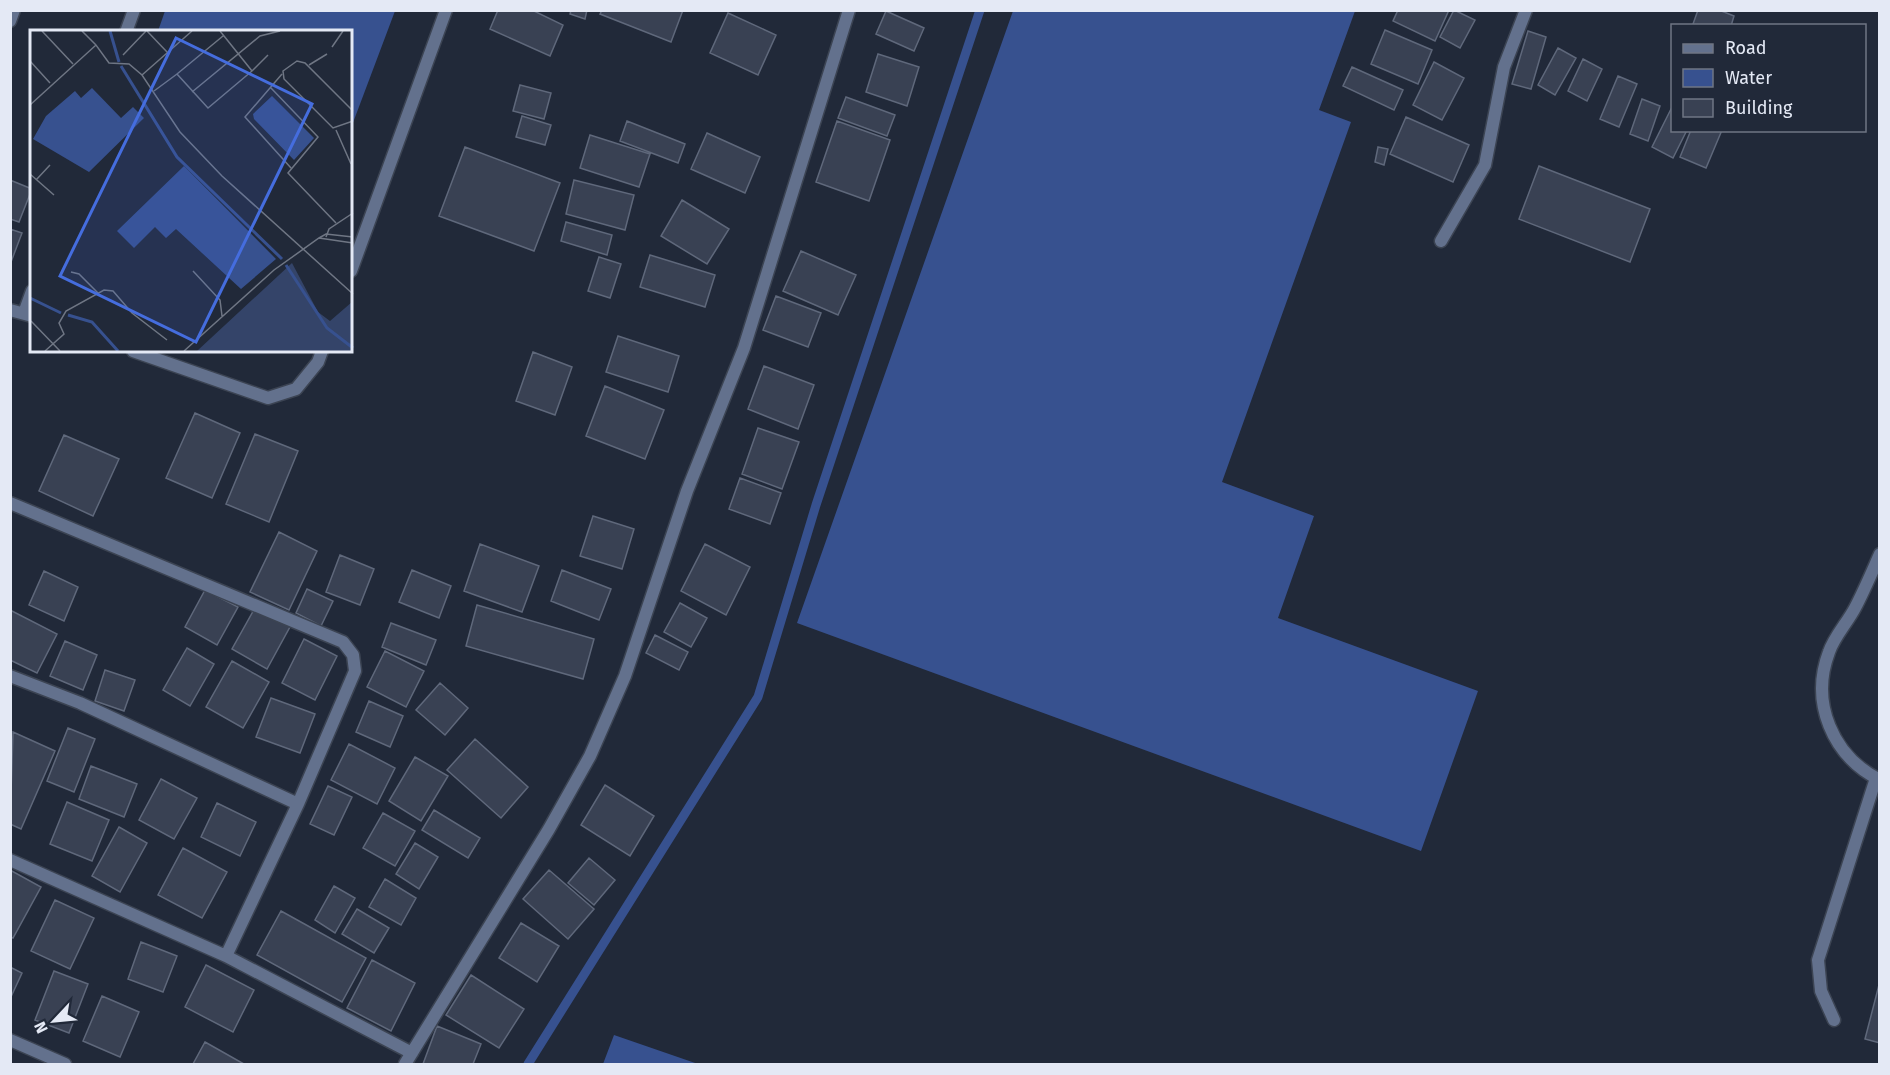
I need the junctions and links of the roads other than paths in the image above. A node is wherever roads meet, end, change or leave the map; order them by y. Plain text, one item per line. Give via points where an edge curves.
1 (14, 10) edge
2 (134, 10) edge
3 (446, 10) edge
4 (849, 10) edge
5 (1526, 10) edge
6 (10, 21) edge
7 (127, 30) edge
8 (1441, 241) dead end
9 (352, 269) edge
10 (10, 310) edge
11 (28, 314) edge
12 (136, 352) edge
13 (322, 352) edge
14 (10, 503) edge
15 (1880, 554) edge
16 (10, 676) edge
17 (1878, 779) edge
18 (298, 804) junction
19 (10, 860) edge
20 (226, 956) junction
21 (1834, 1020) dead end
22 (10, 1040) edge
23 (411, 1053) junction
24 (65, 1065) edge
25 (405, 1065) edge

1 - 6 street
2 - 7 street
3 - 9 street
4 - 23 street via 744,348 687,491 625,676 590,756 549,829
5 - 8 street via 1504,68 1485,165
10 - 11 street
12 - 13 street via 268,398 296,389
14 - 18 street via 343,642 353,655 355,671
15 - 17 street via 1856,607 1829,651 1821,686 1827,724 1843,752
16 - 18 street via 80,703
17 - 21 street via 1818,960 1821,991
18 - 20 street
19 - 20 street
20 - 23 street
22 - 24 street
23 - 25 street

